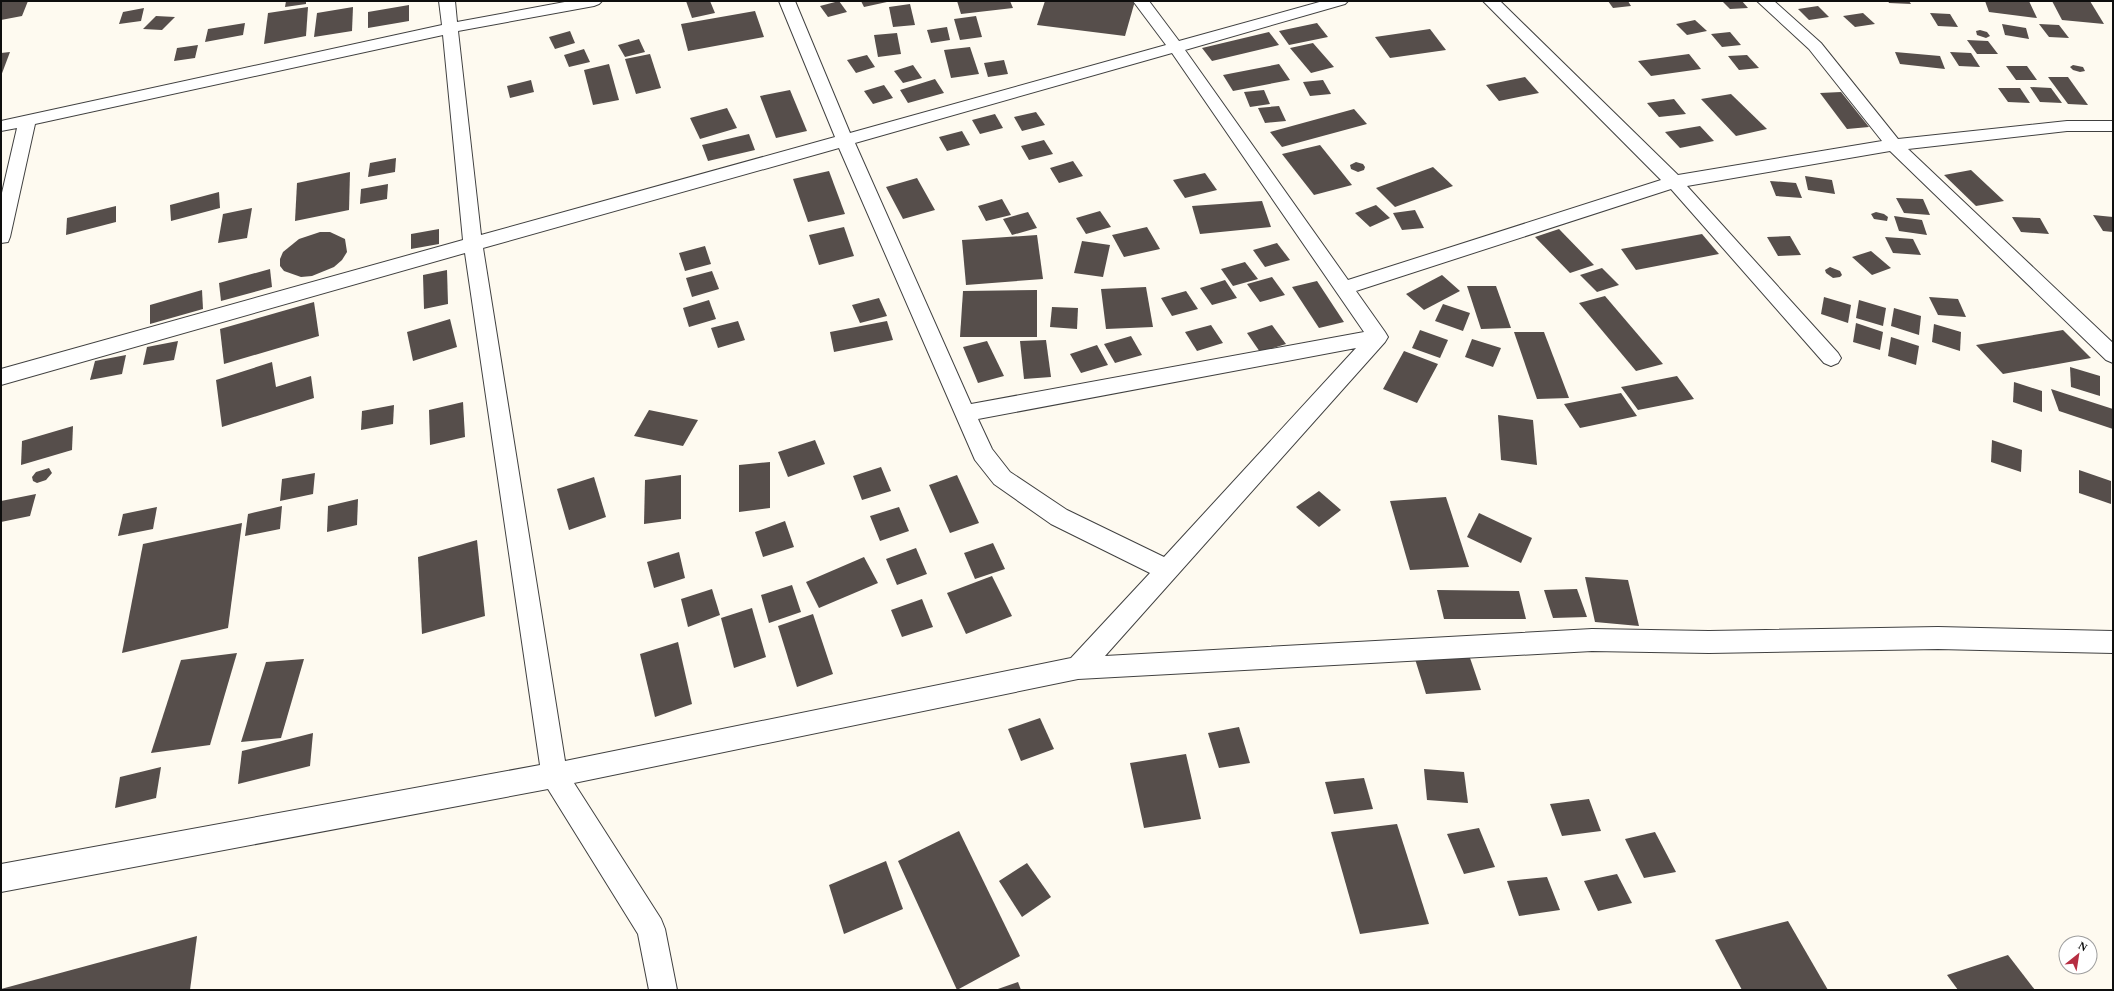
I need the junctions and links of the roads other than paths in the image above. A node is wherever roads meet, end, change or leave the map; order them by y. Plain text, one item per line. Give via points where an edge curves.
1 (447, 1) edge
2 (594, 1) edge
3 (787, 1) edge
4 (1141, 1) edge
5 (1340, 1) edge
6 (1491, 1) edge
7 (1766, 1) edge
8 (451, 28) junction
9 (1176, 48) junction
10 (27, 120) junction
11 (1, 126) edge
12 (2113, 126) edge
13 (845, 141) junction
14 (1894, 145) junction
15 (1674, 182) junction
16 (1, 237) edge
17 (473, 245) junction
18 (1344, 288) junction
19 (1378, 337) junction
20 (2113, 355) edge
21 (1831, 358) dead end
22 (1, 377) edge
23 (964, 413) junction
24 (1167, 570) junction
25 (2113, 642) edge
26 (1078, 668) junction
27 (554, 775) junction
28 (1, 878) edge
29 (663, 990) edge

1 - 8 street
2 - 8 street
3 - 13 street
4 - 9 street
5 - 9 street
6 - 15 street
7 - 14 street via 1815,46
8 - 10 street
8 - 17 street
9 - 13 street
9 - 18 street
10 - 11 street
10 - 16 street
12 - 14 street via 2067,126
13 - 17 street
13 - 23 street
14 - 15 street
14 - 20 street
15 - 18 street
15 - 21 street
17 - 22 street
17 - 27 street
18 - 19 street
19 - 23 street
19 - 24 street
23 - 24 street via 983,454 1002,478 1059,517
24 - 26 street
25 - 26 street via 1938,638 1709,642 1592,640
26 - 27 street
27 - 28 street
27 - 29 street via 651,929

